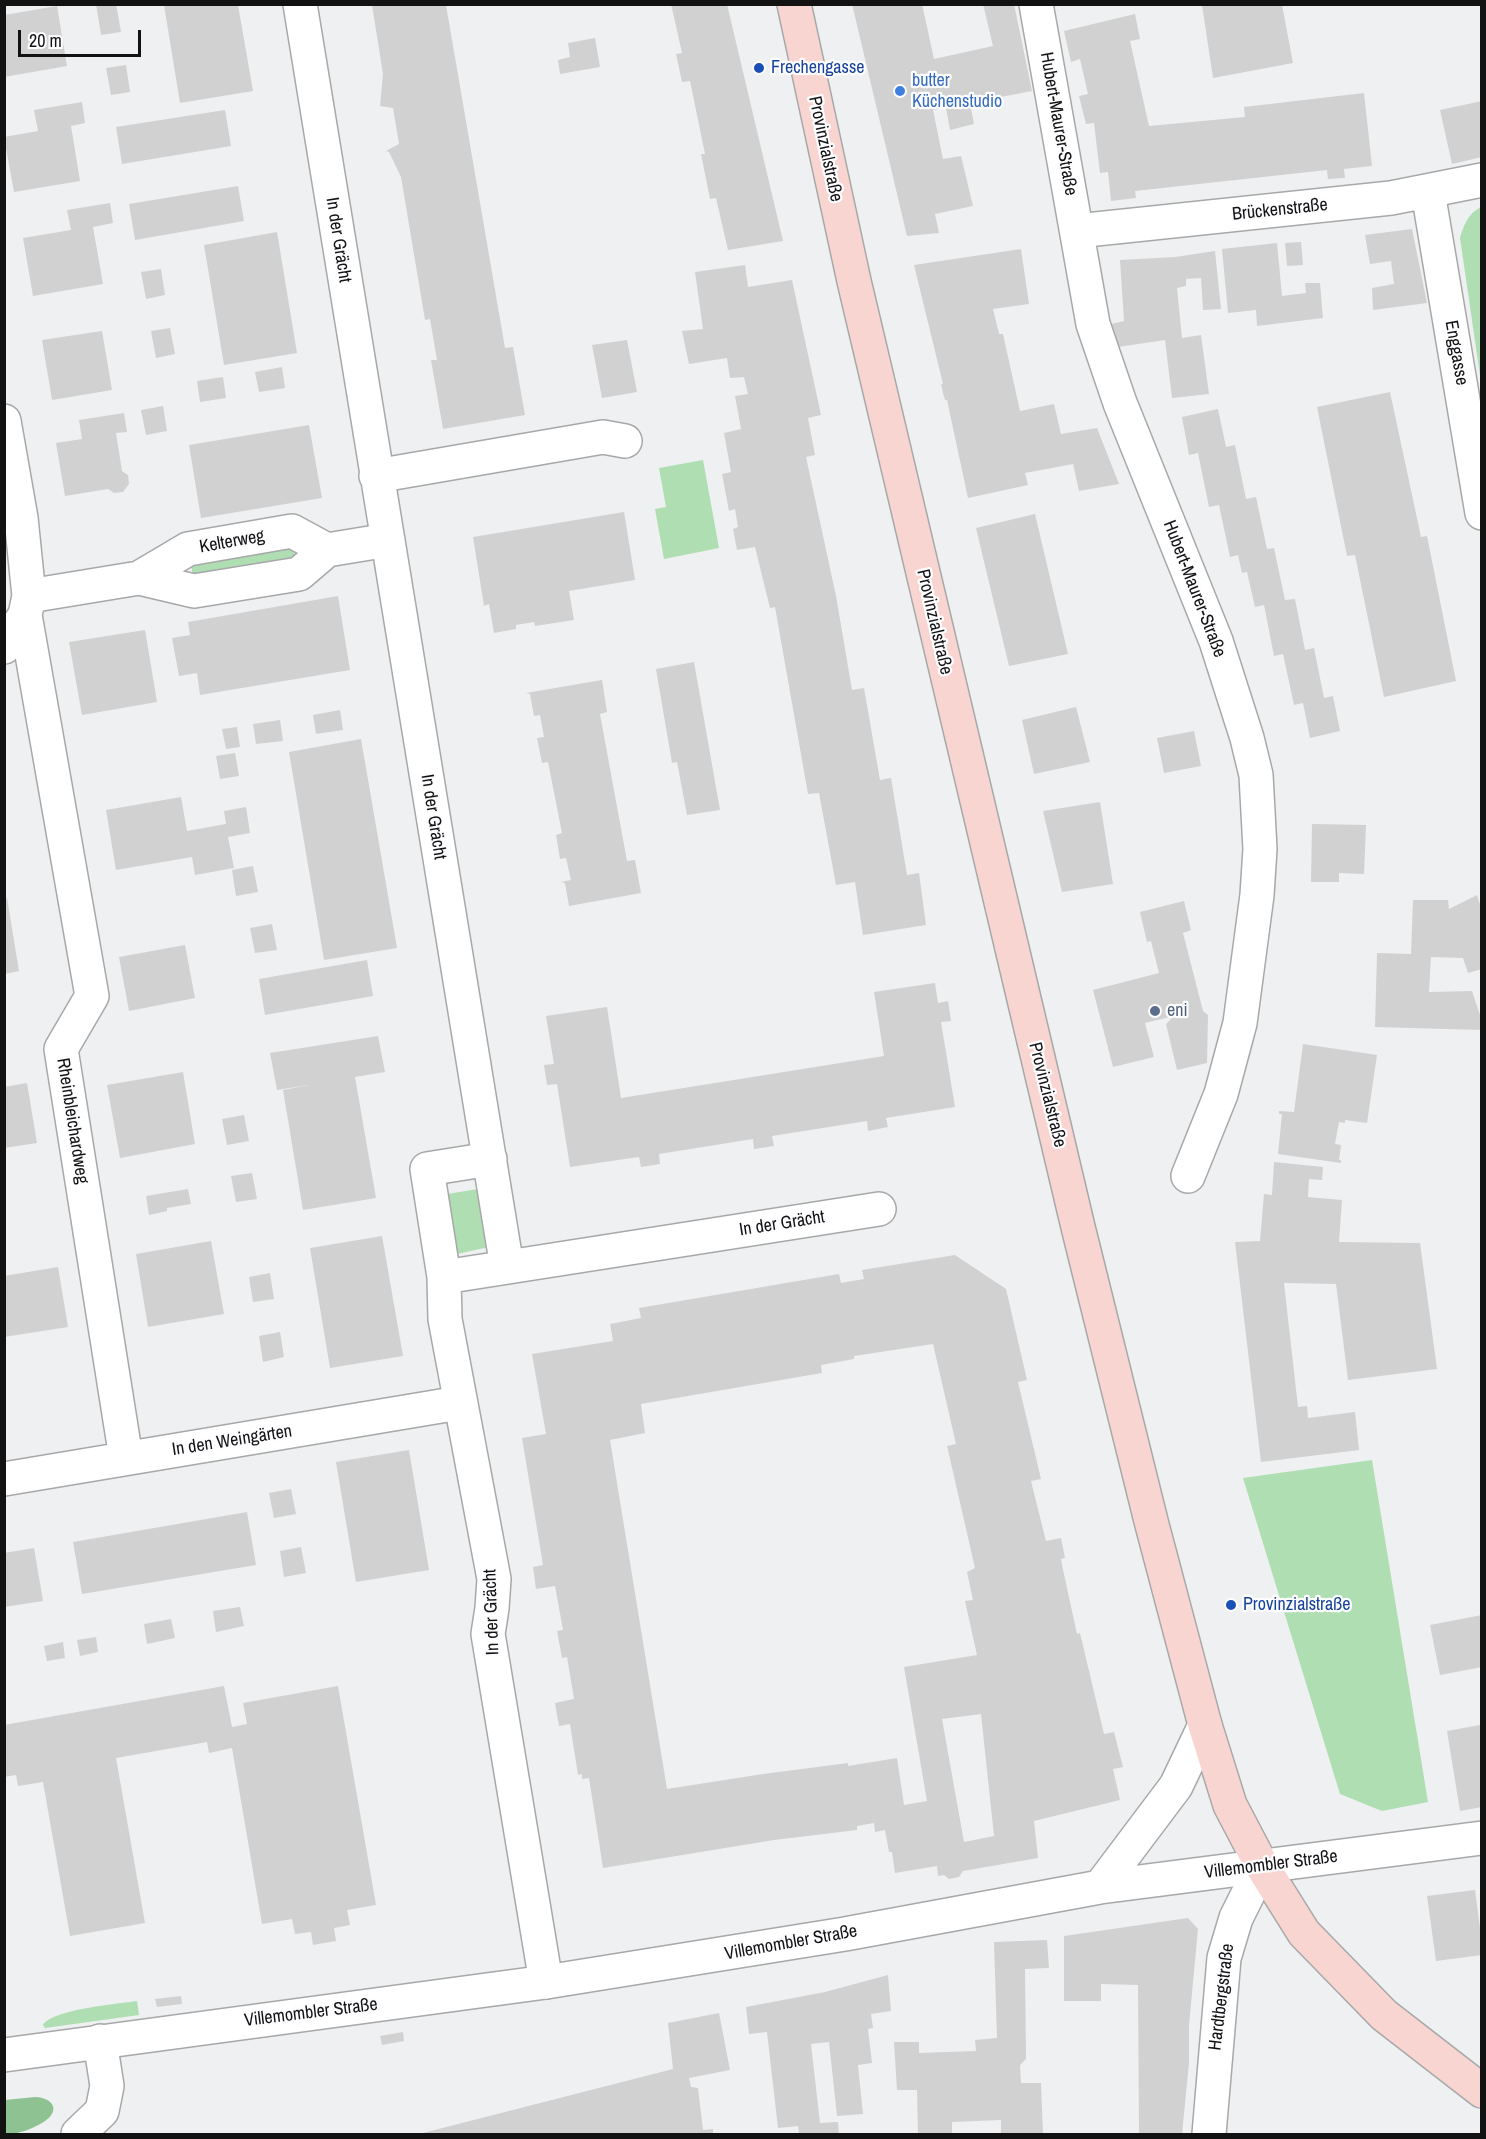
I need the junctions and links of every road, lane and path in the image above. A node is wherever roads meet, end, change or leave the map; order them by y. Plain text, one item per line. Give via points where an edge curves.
1 (300, 4) edge
2 (794, 4) edge
3 (1036, 4) edge
4 (1482, 180) edge
5 (1428, 192) junction
6 (1077, 231) junction
7 (4, 421) edge
8 (625, 441) dead end
9 (376, 476) junction
10 (1482, 513) edge
11 (388, 540) junction
12 (327, 550) junction
13 (139, 578) junction
14 (27, 605) junction
15 (4, 647) edge
16 (490, 1159) junction
17 (1188, 1176) dead end
18 (879, 1209) dead end
19 (507, 1267) junction
20 (444, 1277) junction
21 (459, 1404) junction
22 (126, 1458) junction
23 (4, 1479) edge
24 (1205, 1725) junction
25 (1482, 1838) edge
26 (1262, 1866) junction
27 (1100, 1887) junction
28 (546, 1982) junction
29 (100, 2041) junction
30 (10, 2054) edge
31 (1482, 2091) edge
32 (78, 2134) edge
33 (1209, 2134) edge

1 - 9 street, In der Grächt
2 - 24 main road, Provinzialstraße via 854,281 1010,943 1148,1510
3 - 6 street, Hubert-Maurer-Straße
4 - 5 street, Brückenstraße
5 - 6 street, Brückenstraße
5 - 10 street, Enggasse
6 - 17 street, Hubert-Maurer-Straße via 1093,324 1120,403 1216,641 1256,775 1260,849 1257,895 1239,1023 1221,1094
7 - 14 street via 21,518
8 - 9 street via 603,437
9 - 11 street, In der Grächt
11 - 12 street
11 - 16 street, In der Grächt
12 - 13 street, Kelterweg via 299,574 194,591
12 - 13 street, Kelterweg via 292,531 188,549
13 - 14 street, Kelterweg
14 - 15 street
14 - 22 street, Rheinbleichardweg via 92,996 61,1049
16 - 19 street, In der Grächt
16 - 20 street, In der Grächt via 427,1169
18 - 19 street, In der Grächt
19 - 20 street, In der Grächt
20 - 21 street, In der Grächt via 445,1319
21 - 22 street, In den Weingärten
21 - 28 street, In der Grächt via 494,1579 488,1634
22 - 23 street, In den Weingärten
24 - 26 main road, Provinzialstraße via 1230,1805
24 - 27 street via 1176,1786
25 - 26 street, Villemombler Straße
26 - 27 street, Villemombler Straße
26 - 31 main road, Provinzialstraße via 1304,1933 1335,1966 1383,2015
26 - 33 street, Hardtbergstraße via 1236,1918 1224,1958
27 - 28 street, Villemombler Straße via 834,1936
28 - 29 street, Villemombler Straße
29 - 30 street, Villemombler Straße
29 - 32 street via 107,2085 102,2112

